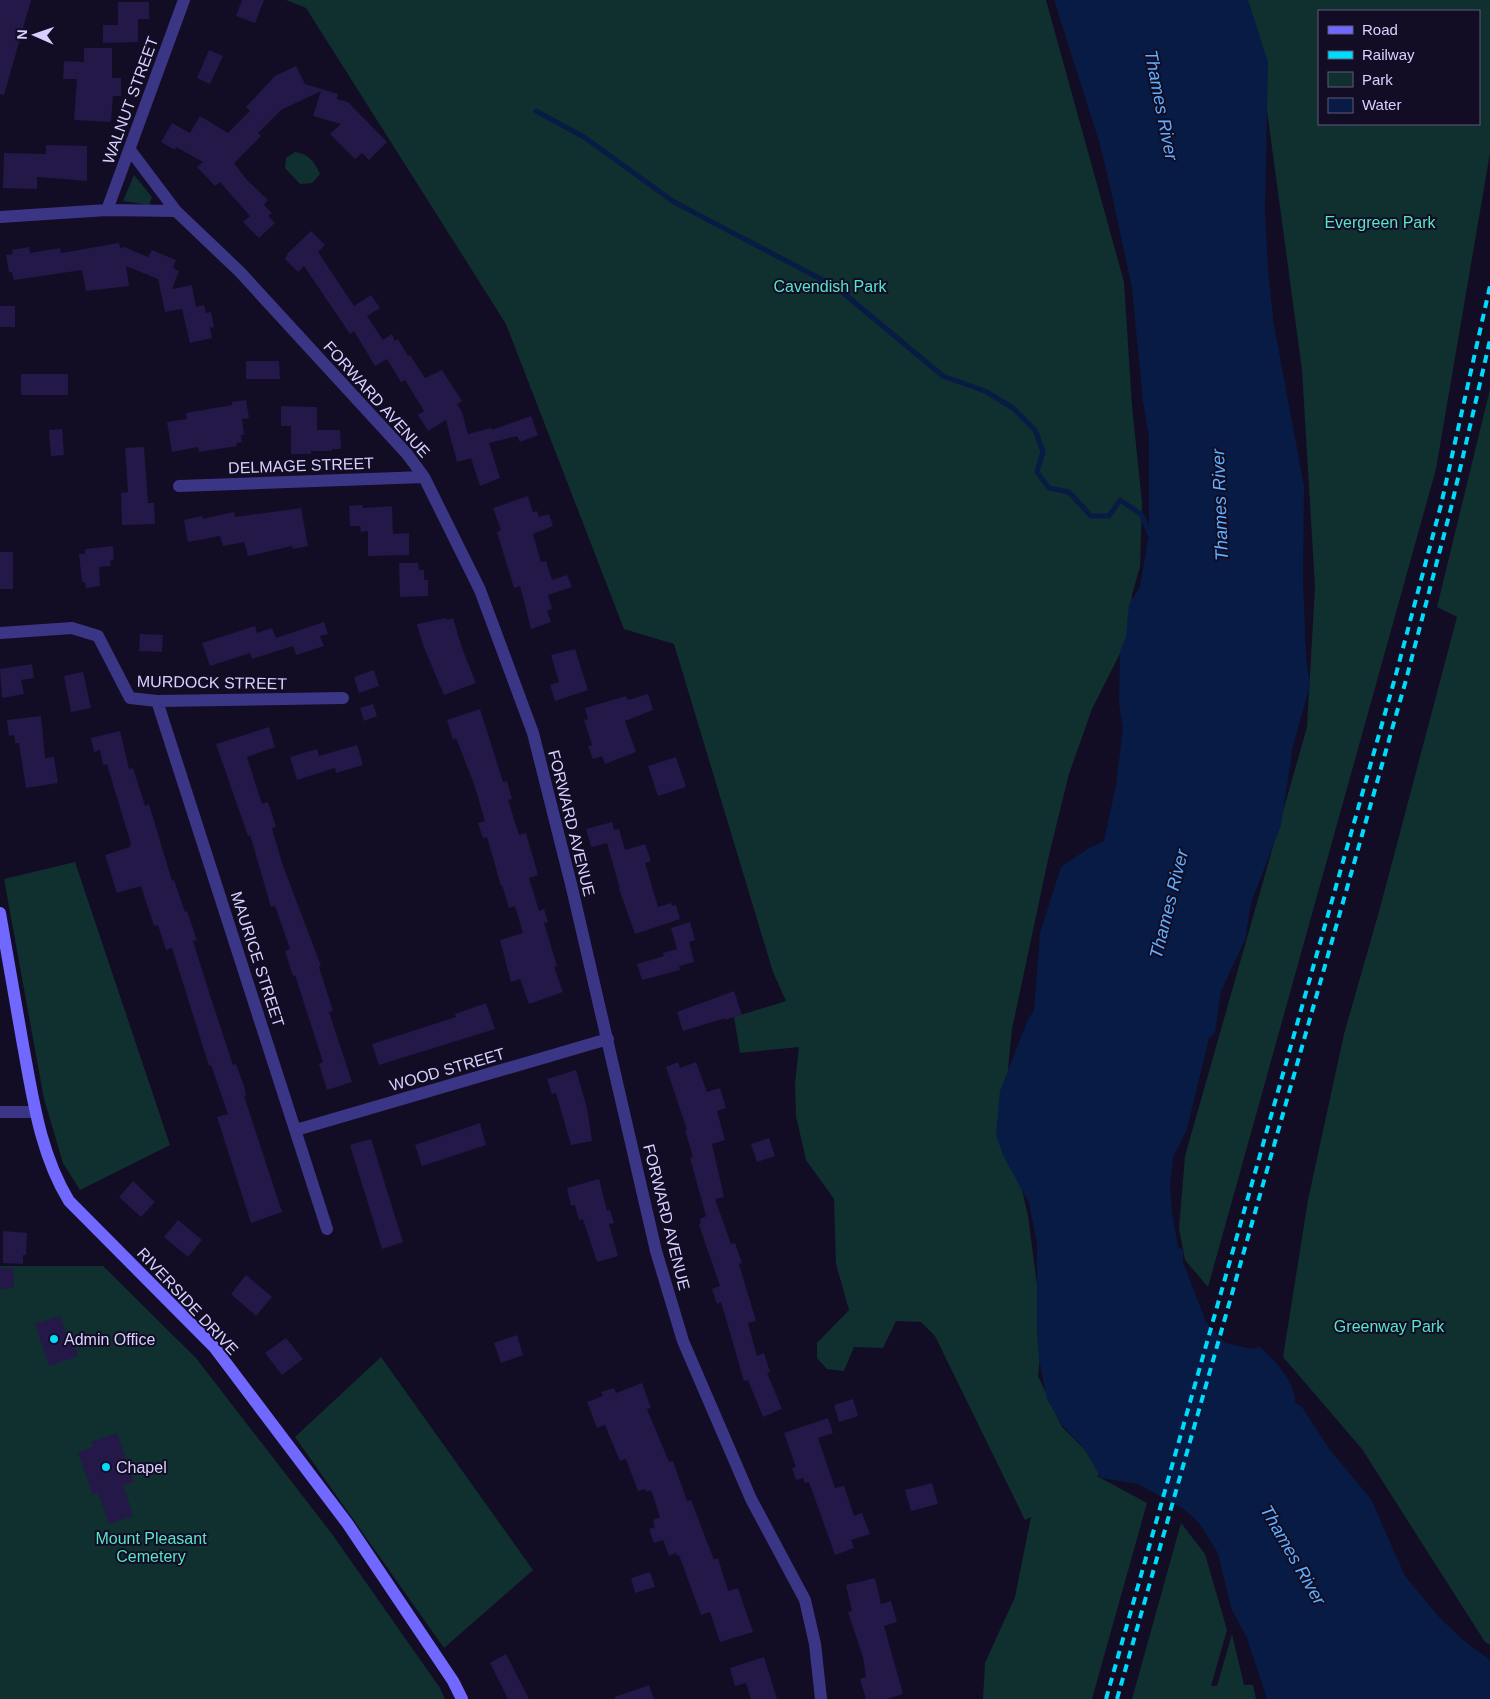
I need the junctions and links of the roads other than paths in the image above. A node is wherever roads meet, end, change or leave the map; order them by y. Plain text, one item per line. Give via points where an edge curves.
1 (184, 0) edge
2 (130, 150) junction
3 (107, 210) junction
4 (176, 211) junction
5 (0, 217) edge
6 (424, 477) junction
7 (179, 486) dead end
8 (0, 633) edge
9 (343, 698) dead end
10 (158, 700) junction
11 (0, 913) edge
12 (608, 1039) junction
13 (0, 1112) edge
14 (35, 1112) junction
15 (296, 1130) junction
16 (327, 1228) dead end
17 (462, 1699) edge
18 (821, 1699) edge

1 - 2 street, WALNUT STREET
2 - 3 street, WALNUT STREET
2 - 4 street, FORWARD AVENUE
3 - 4 street
3 - 5 street
4 - 6 street, FORWARD AVENUE via 253,287 407,454
6 - 7 street, DELMAGE STREET
6 - 12 street, FORWARD AVENUE via 480,590 533,734
8 - 10 street, MURDOCK STREET via 72,628 98,636 130,698
9 - 10 street, MURDOCK STREET
10 - 15 street, MAURICE STREET
11 - 14 main road, RIVERSIDE DRIVE
12 - 15 street, WOOD STREET
12 - 18 street, FORWARD AVENUE via 656,1251 683,1341 751,1499 805,1600 815,1644
13 - 14 street
14 - 17 main road, RIVERSIDE DRIVE via 52,1169 69,1200 214,1347 347,1523 454,1681
15 - 16 street, MAURICE STREET

